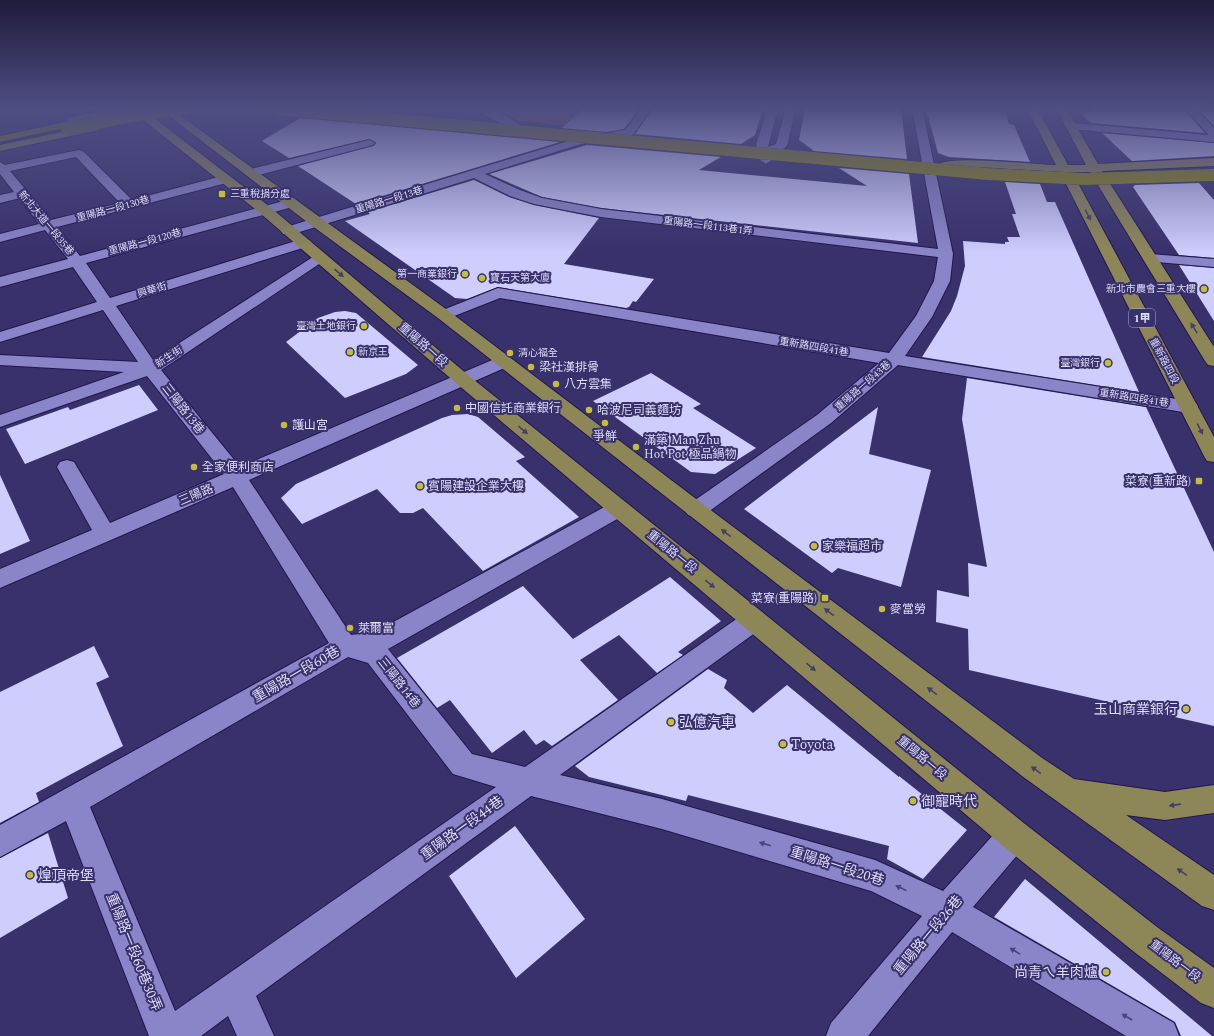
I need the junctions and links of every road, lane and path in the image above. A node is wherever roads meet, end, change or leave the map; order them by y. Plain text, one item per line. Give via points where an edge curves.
1 (61, 156) edge
2 (81, 156) edge
3 (204, 156) edge
4 (227, 156) edge
5 (317, 156) edge
6 (531, 156) edge
7 (772, 156) edge
8 (794, 156) edge
9 (858, 156) edge
10 (929, 156) edge
11 (1057, 156) edge
12 (1088, 156) edge
13 (1214, 162) edge
14 (931, 164) junction
15 (1214, 166) edge
16 (1, 168) edge
17 (1094, 168) junction
18 (251, 173) junction
19 (476, 174) junction
20 (1066, 174) junction
21 (1214, 175) edge
22 (226, 179) junction
23 (1214, 180) edge
24 (1103, 182) junction
25 (22, 194) junction
26 (0, 200) edge
27 (291, 203) junction
28 (129, 204) junction
29 (265, 210) junction
30 (316, 222) junction
31 (49, 225) junction
32 (296, 237) junction
33 (0, 238) edge
34 (946, 254) junction
35 (321, 258) junction
36 (1150, 258) junction
37 (77, 261) junction
38 (1214, 263) edge
39 (0, 282) edge
40 (107, 304) junction
41 (444, 315) junction
42 (0, 337) edge
43 (894, 359) junction
44 (0, 360) edge
45 (1214, 361) edge
46 (503, 362) junction
47 (151, 369) junction
48 (462, 379) junction
49 (1189, 407) junction
50 (0, 421) edge
51 (1214, 456) edge
52 (67, 467) dead end
53 (237, 477) junction
54 (618, 509) junction
55 (696, 510) junction
56 (105, 534) junction
57 (0, 579) edge
58 (754, 620) junction
59 (345, 646) junction
60 (530, 780) junction
61 (1068, 792) junction
62 (1214, 800) edge
63 (73, 801) junction
64 (1014, 835) junction
65 (0, 842) edge
66 (1214, 894) edge
67 (948, 910) junction
68 (235, 990) junction
69 (1214, 990) edge
70 (169, 1036) edge
71 (256, 1036) edge
72 (844, 1036) edge
73 (1161, 1036) edge

1 - 16 street
2 - 28 street
3 - 22 main road, 重陽路一段
4 - 18 main road
5 - 18 street
6 - 19 street, 重陽路一段13巷
7 - 14 main road
8 - 21 highway, bridge via 988,174 1085,179
9 - 15 highway via 1094,171
10 - 14 street, 重陽路一段43巷
11 - 20 main road, 1甲
12 - 17 main road
13 - 17 main road
14 - 20 main road via 958,173
14 - 34 street, 重陽路一段43巷
16 - 25 street, 新北大道一段35巷
17 - 20 main road
17 - 24 main road
18 - 27 main road
19 - 30 street, 重陽路一段13巷
19 - 34 street, 重陽路一段113巷1弄 via 533,199 601,213
20 - 24 main road
20 -> 49 main road, 重新路四段 / 1甲
22 - 28 street, 重陽路一段130巷
22 - 29 main road, 重陽路一段
23 - 24 main road
24 - 36 main road
25 - 26 street
25 - 31 street, 新北大道一段35巷
27 - 29 street, 重陽路一段120巷
27 - 30 main road
28 - 31 street, 重陽路一段130巷
29 - 32 main road, 重陽路一段
29 - 37 street, 重陽路一段120巷
30 - 32 street, 重陽路一段13巷
30 - 41 main road
31 - 33 street, 重陽路一段130巷
31 - 37 street, 新北大道一段35巷
32 - 35 main road, 重陽路一段
32 - 40 street, 興華街
34 - 43 street, 重陽路一段43巷 via 942,281 924,317
35 - 47 street, 新生街
35 -> 48 main road, 重陽路一段
36 - 38 street
45 -> 36 main road
37 - 39 street, 重陽路一段120巷
37 - 40 street, 三陽路13巷
40 - 42 street, 興華街
40 - 47 street, 三陽路13巷
41 - 43 street, 重新路四段41巷 via 498,293
41 - 46 main road
43 - 49 street, 重新路四段41巷
43 - 55 street, 重陽路一段43巷 via 824,419
44 - 47 street
46 - 48 street, 三陽路
46 - 55 main road
47 - 50 street, 新生街
47 - 53 street, 三陽路13巷
48 - 53 street, 三陽路
48 -> 54 main road, 重陽路一段
49 -> 51 main road, 重新路四段 / 1甲
52 - 56 street
53 - 56 street, 三陽路
53 - 59 street
54 -> 58 main road, 重陽路一段
54 - 59 street, 重陽路一段60巷 via 379,642
61 -> 55 main road
56 - 57 street, 三陽路
58 - 60 street, 重陽路一段44巷
58 -> 64 main road, 重陽路一段
59 - 60 street, 三陽路14巷 via 377,655 463,765
59 - 63 street, 重陽路一段60巷
67 -> 60 street, 重陽路一段20巷 via 875,876 670,816
60 - 68 street, 重陽路一段44巷
62 -> 61 main road via 1165,806
66 -> 61 main road
63 - 65 street, 重陽路一段60巷
63 - 70 street, 重陽路一段60巷30弄
64 - 67 street, 重陽路一段26巷
64 - 69 main road, 重陽路一段
67 - 72 street, 重陽路一段26巷
73 -> 67 street, 重陽路一段20巷
68 - 70 street, 重陽路一段44巷
68 - 71 street

